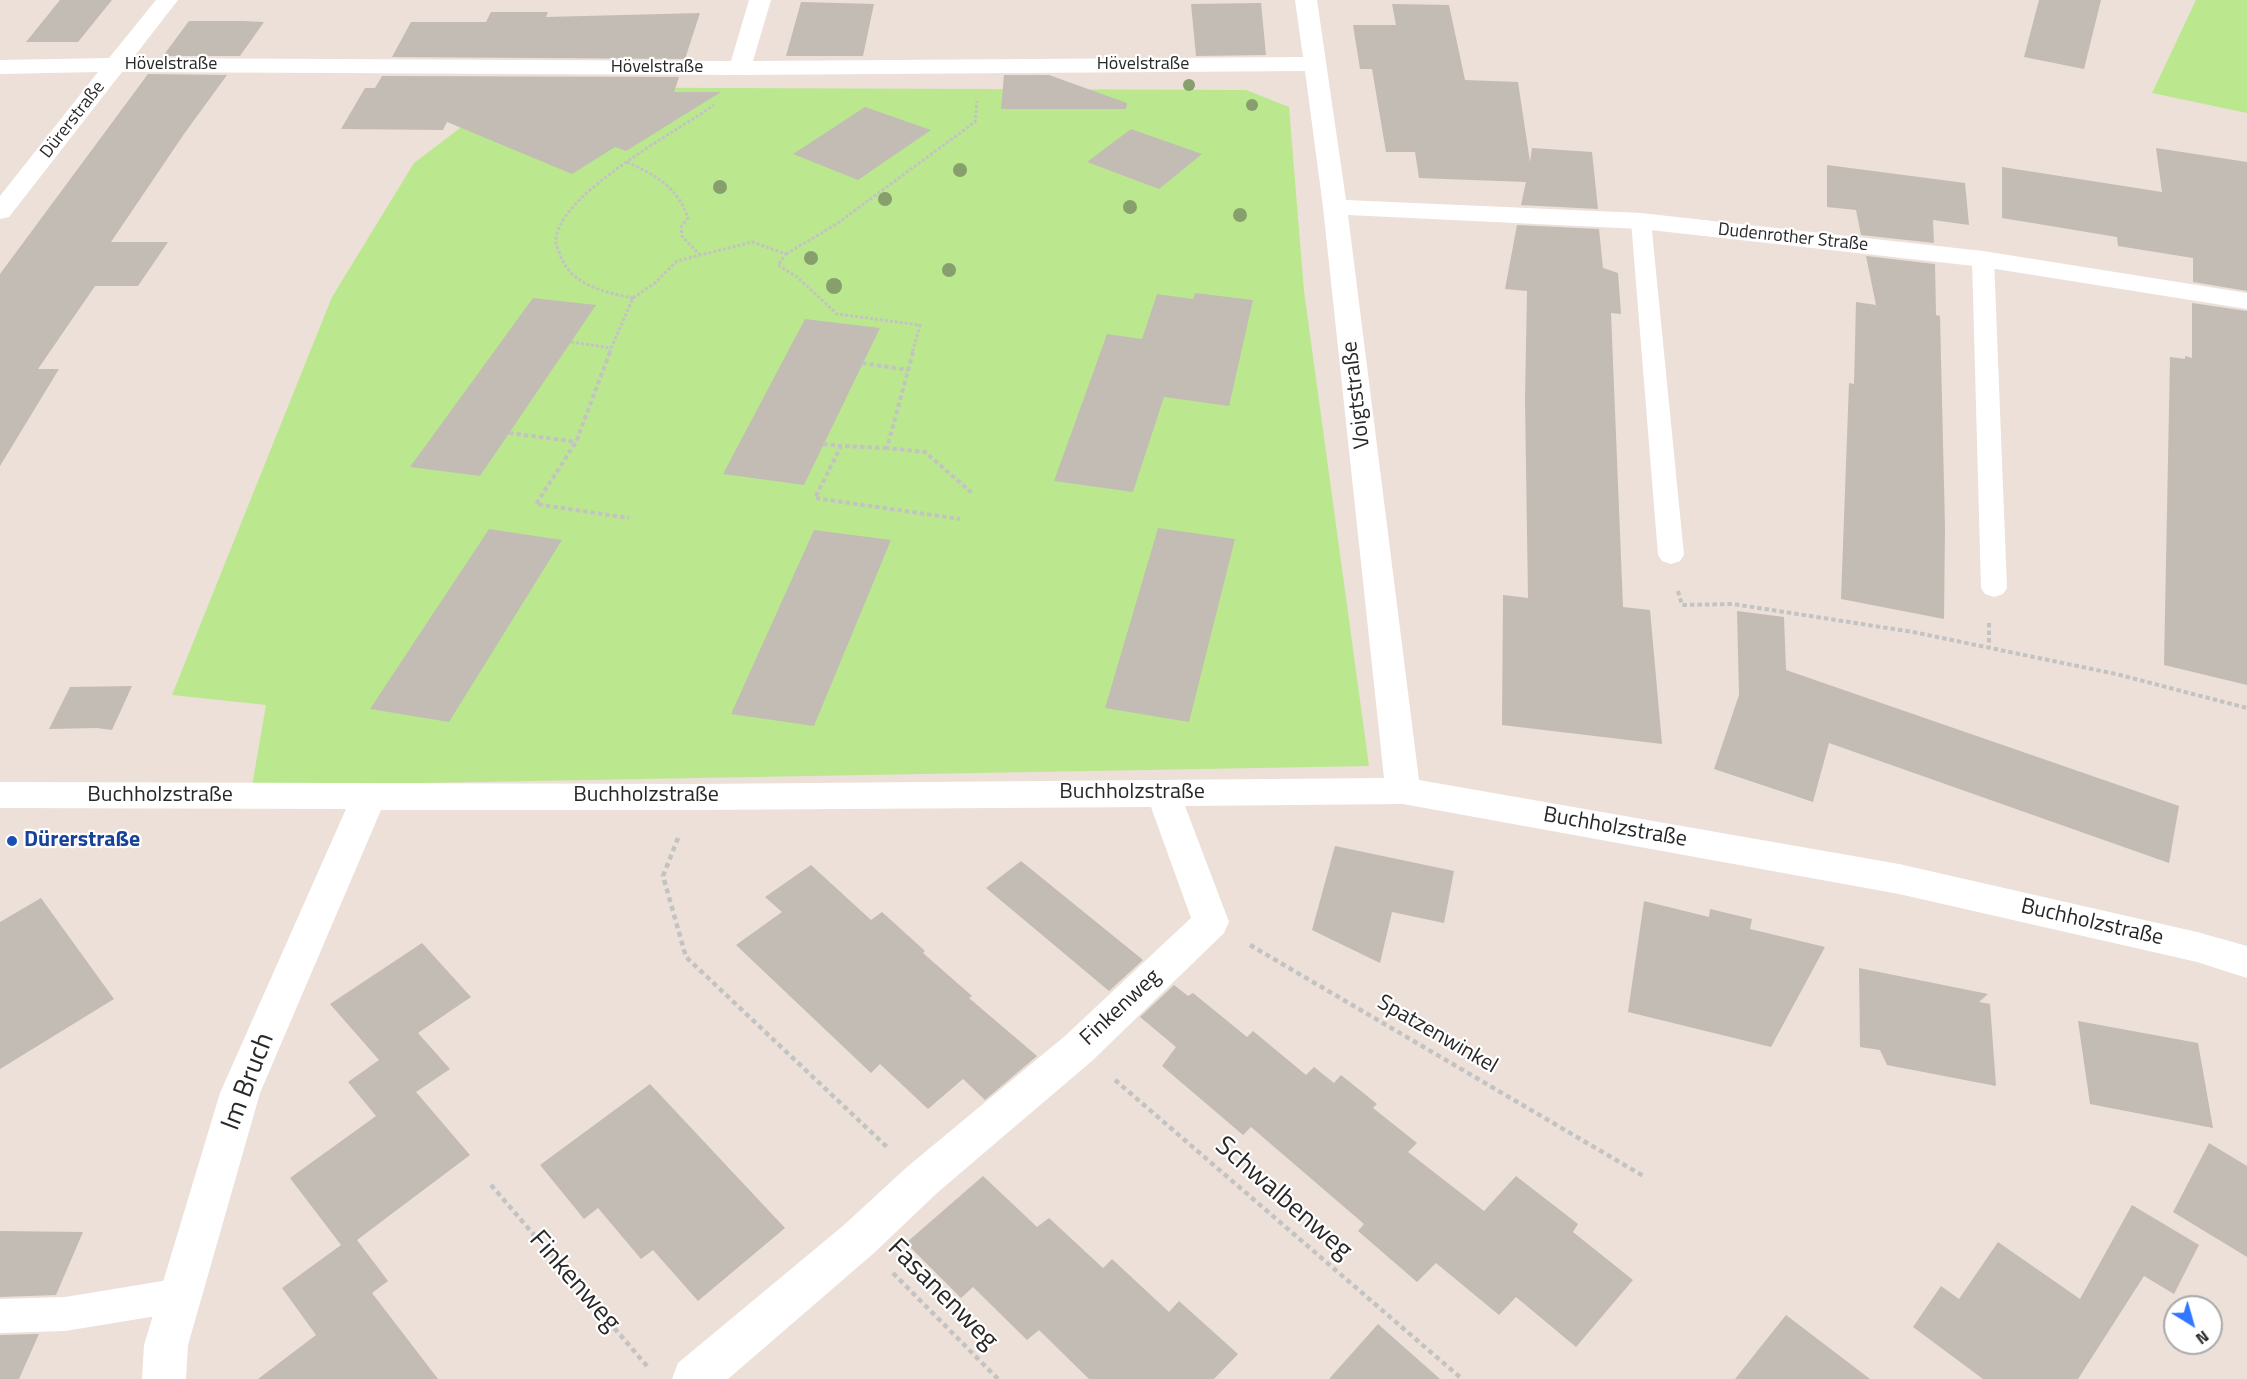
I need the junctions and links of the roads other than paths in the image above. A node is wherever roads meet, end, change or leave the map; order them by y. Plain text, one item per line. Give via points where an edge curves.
1 (167, 0) edge
2 (760, 0) edge
3 (1306, 0) edge
4 (1314, 64) junction
5 (116, 65) junction
6 (0, 67) edge
7 (733, 68) junction
8 (1335, 207) junction
9 (0, 212) edge
10 (1641, 221) junction
11 (1983, 259) junction
12 (2247, 301) edge
13 (1671, 555) dead end
14 (1994, 588) dead end
15 (1403, 791) junction
16 (1163, 793) junction
17 (0, 795) edge
18 (369, 796) junction
19 (2247, 962) edge
20 (181, 1295) junction
21 (0, 1316) edge
22 (164, 1379) edge
23 (694, 1379) edge

1 - 5 street, Dürerstraße
2 - 7 street
3 - 4 street, Voigtstraße
4 - 7 street, Hövelstraße
4 - 8 street, Voigtstraße
5 - 6 street, Hövelstraße
5 - 7 street, Hövelstraße
5 - 9 street, Dürerstraße
8 - 10 street, Dudenrother Straße
8 - 15 street, Voigtstraße
10 - 11 street, Dudenrother Straße
10 - 13 lane
11 - 12 street, Dudenrother Straße
11 - 14 lane
15 - 16 street, Buchholzstraße
15 - 19 street, Buchholzstraße via 1899,879
16 - 18 street, Buchholzstraße
16 - 23 street, Finkenweg via 1211,922 1079,1048
17 - 18 street, Buchholzstraße
18 - 20 street, Im Bruch via 240,1094
20 - 21 lane via 65,1314
20 - 22 street, Im Bruch via 166,1345

